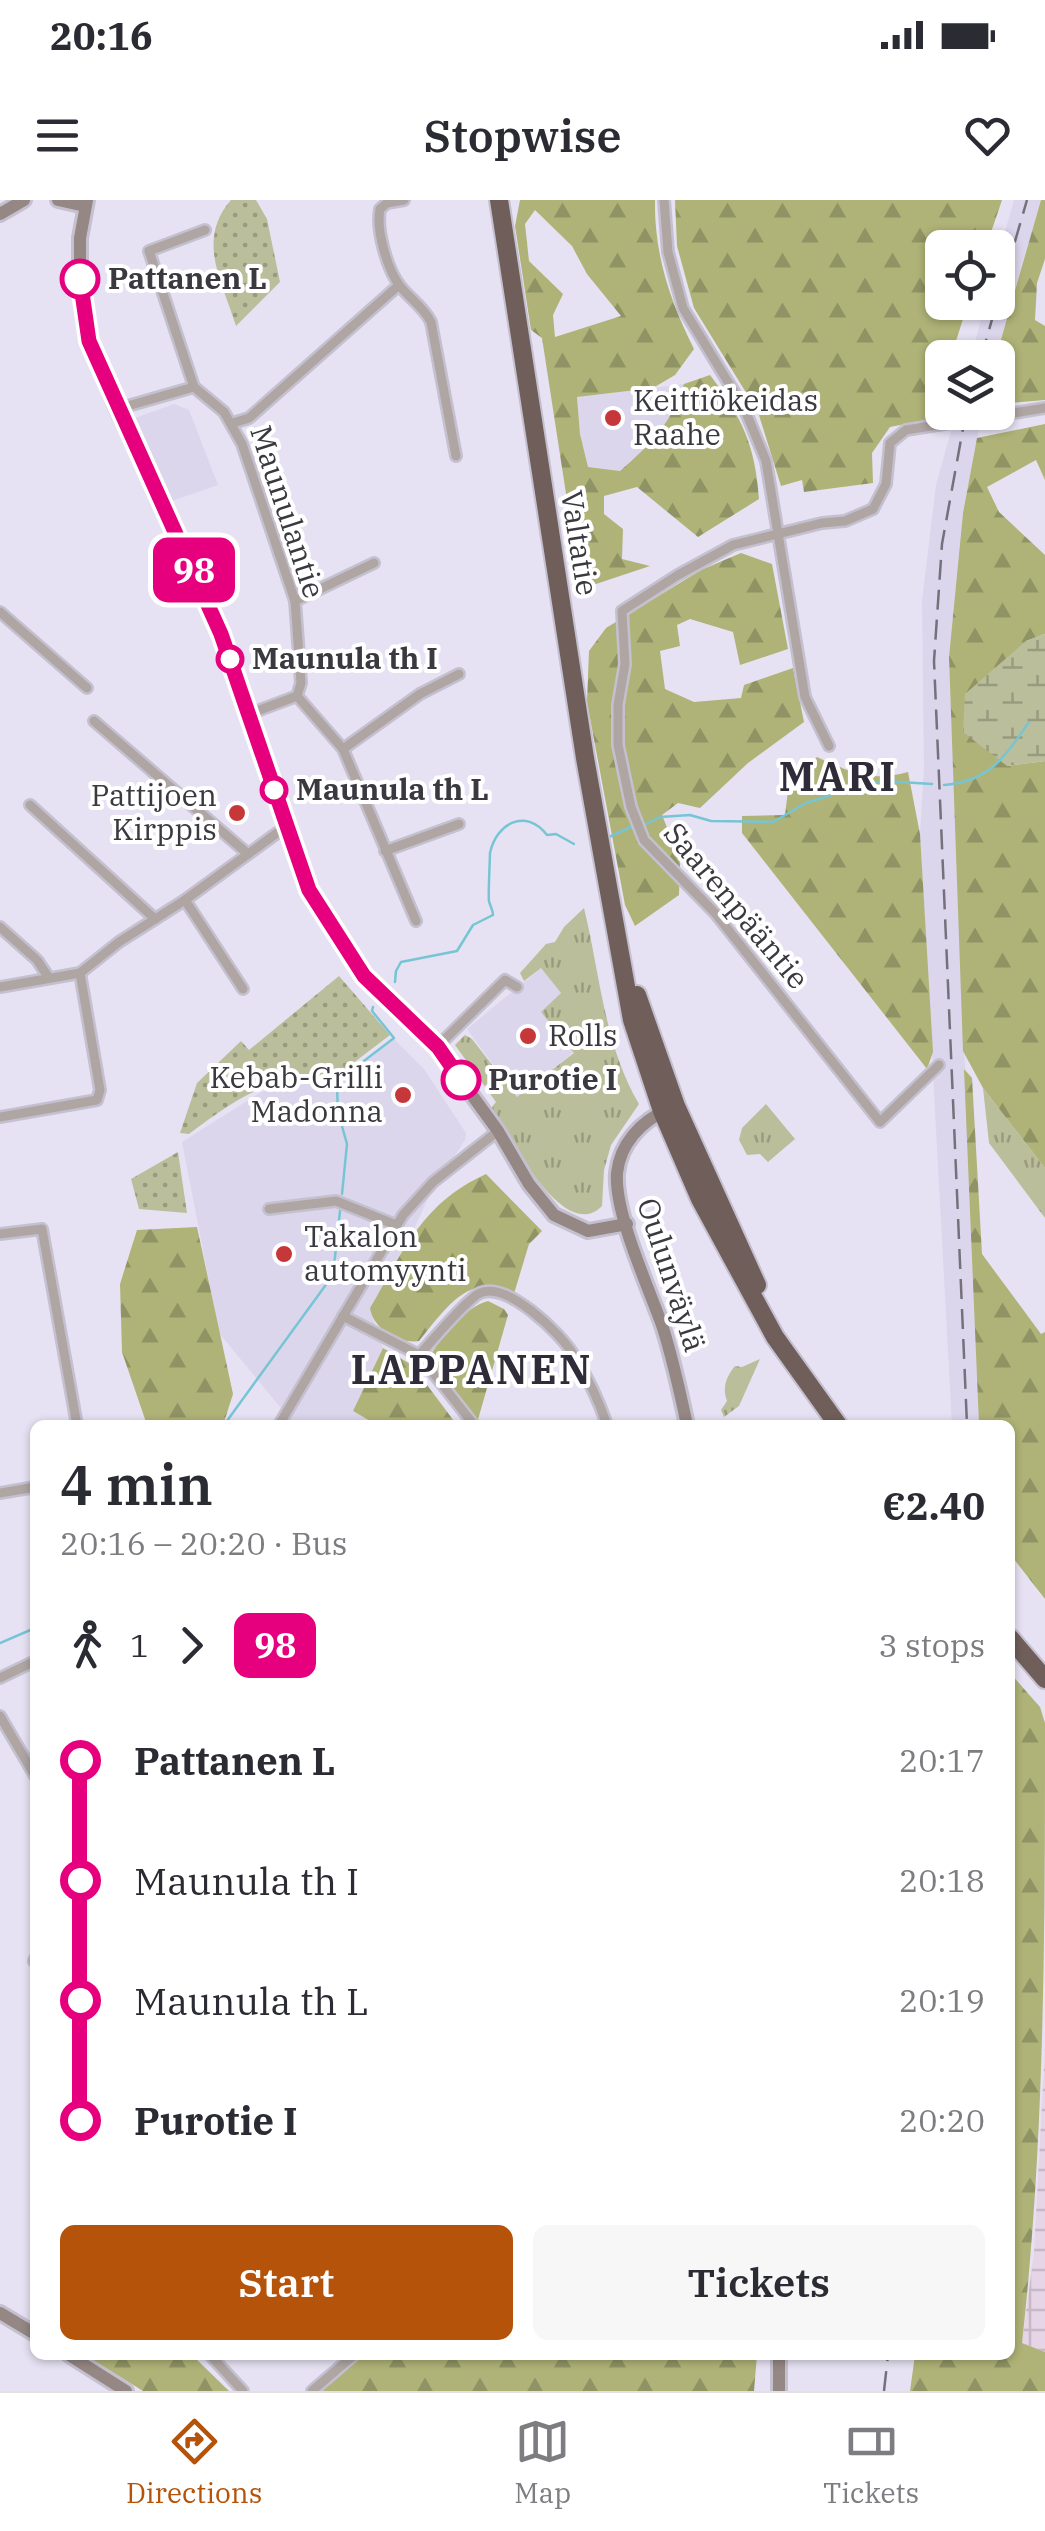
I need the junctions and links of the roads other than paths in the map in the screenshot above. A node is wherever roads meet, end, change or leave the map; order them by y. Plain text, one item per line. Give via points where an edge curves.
1 (58, 200) edge
2 (404, 200) edge
3 (500, 200) edge
4 (664, 200) edge
5 (22, 201) edge
6 (86, 203) edge
7 (0, 214) edge
8 (205, 230) dead end
9 (399, 285) junction
10 (194, 388) junction
11 (1045, 408) edge
12 (117, 409) junction
13 (233, 423) junction
14 (456, 456) dead end
15 (778, 534) junction
16 (374, 563) dead end
17 (295, 601) junction
18 (0, 612) edge
19 (460, 674) dead end
20 (86, 688) dead end
21 (297, 696) junction
22 (249, 714) junction
23 (94, 722) dead end
24 (829, 746) dead end
25 (343, 749) junction
26 (30, 805) dead end
27 (459, 824) dead end
28 (288, 830) junction
29 (385, 851) junction
30 (248, 854) junction
31 (185, 900) junction
32 (155, 919) junction
33 (416, 921) dead end
34 (0, 926) edge
35 (80, 973) junction
36 (48, 978) junction
37 (0, 987) edge
38 (517, 987) dead end
39 (243, 988) dead end
40 (438, 1047) junction
41 (939, 1065) dead end
42 (669, 1109) junction
43 (0, 1116) edge
44 (498, 1130) junction
45 (268, 1210) dead end
46 (627, 1224) junction
47 (396, 1225) junction
48 (0, 1234) edge
49 (343, 1316) junction
50 (419, 1355) junction
51 (76, 1420) edge
52 (282, 1420) edge
53 (470, 1420) edge
54 (605, 1420) edge
55 (686, 1420) edge
56 (835, 1420) edge
57 (30, 1488) edge
58 (0, 1493) edge
59 (1015, 1644) edge
60 (30, 1663) edge
61 (0, 1678) edge
62 (1045, 1678) edge
63 (0, 1716) edge
64 (30, 1767) edge
65 (0, 2310) edge
66 (30, 2330) edge
67 (77, 2360) edge
68 (215, 2360) edge
69 (348, 2360) edge
70 (780, 2360) edge
71 (126, 2391) edge
72 (243, 2391) edge
73 (312, 2391) edge
74 (779, 2391) edge

1 - 6 street
2 - 9 street via 387,203 378,218
3 - 42 highway, Valtatie via 607,894 632,1020
4 - 15 street via 677,291 760,442
5 - 7 street
6 - 12 street via 80,276 89,341
8 - 10 street via 148,251
9 - 13 street via 249,418
9 - 14 street via 431,322
10 - 12 street
10 - 13 street, Maunulantie
11 - 15 street via 906,430 890,443 884,493 873,510
12 - 22 street via 190,561
13 - 17 street, Maunulantie
15 - 24 street via 806,697
15 - 41 street, Saarenpääntie via 721,550 622,611 618,744 631,807 644,840 715,912 880,1122
16 - 17 street
17 - 21 street, Maunulantie
18 - 20 street
19 - 25 street
21 - 22 street
21 - 25 street
22 - 28 street
23 - 30 street
25 - 29 street
26 - 32 street
27 - 29 street
28 - 30 street
28 - 40 street via 309,890 364,976
29 - 33 street
30 - 31 street
31 - 32 street
31 - 39 street
32 - 35 street
34 - 36 street
35 - 36 street
35 - 43 street via 97,1100
36 - 37 street
38 - 40 street via 506,980
40 - 44 street
42 - 46 street, Oulunväylä via 638,1128 620,1160 618,1190
42 - 56 highway, Valtatie via 700,1199 736,1270
44 - 46 street via 554,1215 588,1231
44 - 47 street via 433,1182
45 - 47 street via 336,1200
46 - 55 street, Oulunväylä
47 - 49 street
48 - 51 street via 42,1229
49 - 50 street
49 - 52 street
50 - 53 street
50 - 54 street via 478,1294 494,1291 552,1328 572,1352
57 - 58 street
59 - 62 highway
60 - 61 street
63 - 64 street
65 - 66 street
67 - 71 street
68 - 72 street
69 - 73 street
70 - 74 street

